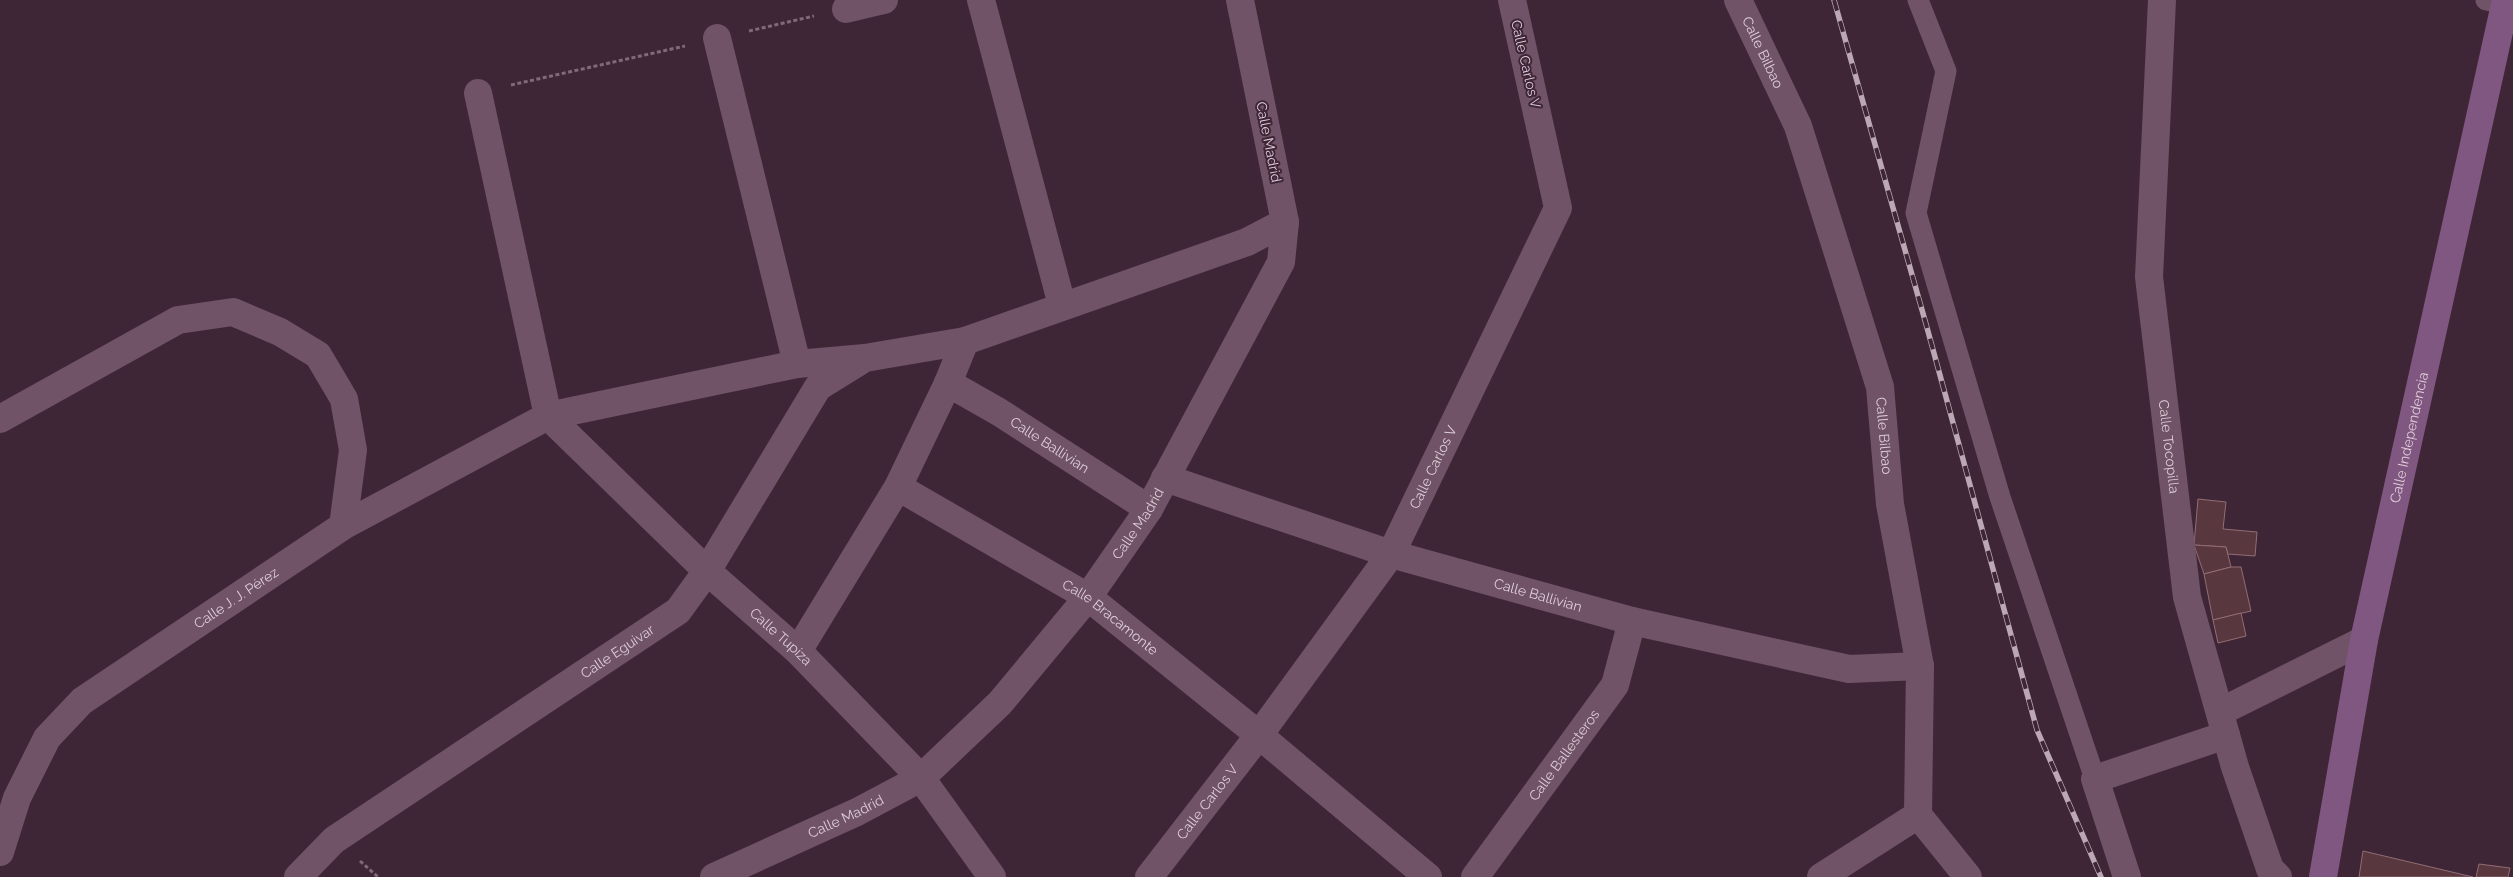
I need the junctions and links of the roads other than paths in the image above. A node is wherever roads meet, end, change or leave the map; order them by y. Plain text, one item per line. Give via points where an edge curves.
1 (884, 0) edge
2 (981, 0) edge
3 (1240, 0) edge
4 (1512, 0) edge
5 (1738, 0) edge
6 (1918, 0) edge
7 (2162, 0) edge
8 (2503, 2) edge
9 (846, 8) road end
10 (717, 38) road end
11 (478, 93) road end
12 (1285, 222) junction
13 (1062, 305) junction
14 (965, 341) junction
15 (865, 358) junction
16 (797, 364) junction
17 (948, 384) junction
18 (548, 416) junction
19 (0, 419) edge
20 (1165, 478) junction
21 (898, 487) junction
22 (1149, 509) junction
23 (342, 526) junction
24 (1391, 554) junction
25 (707, 571) junction
26 (1088, 597) junction
27 (1632, 621) junction
28 (2364, 640) junction
29 (798, 651) junction
30 (1920, 666) junction
31 (2223, 723) junction
32 (1259, 735) junction
33 (922, 778) junction
34 (2095, 779) junction
35 (1918, 815) junction
36 (0, 852) edge
37 (1957, 874) edge
38 (298, 877) edge
39 (714, 877) edge
40 (992, 877) edge
41 (1149, 877) edge
42 (1428, 877) edge
43 (1475, 877) edge
44 (1820, 877) edge
45 (2126, 877) edge
46 (2278, 877) edge
47 (2323, 877) edge

1 - 9 street
2 - 13 street
3 - 12 street, Calle Madrid
4 - 24 street, Calle Carlos V via 1558,208
5 - 30 street, Calle Bilbao via 1798,126 1880,387 1890,504
6 - 34 lane via 1946,71 1916,213 2000,497
7 - 31 street, Calle Tocopilla via 2149,277 2187,597
8 - 28 street, Calle Independencia
10 - 16 street
11 - 18 street
12 - 13 street, Calle J. J. Pérez via 1247,242
12 - 20 street, Calle Madrid via 1281,262
13 - 14 street, Calle J. J. Pérez
14 - 15 street, Calle J. J. Pérez
14 - 17 street
15 - 16 street, Calle J. J. Pérez
15 - 25 street, Calle Eguivar via 818,387
16 - 18 street, Calle J. J. Pérez
17 - 21 street
17 - 22 street, Calle Ballivian via 998,412
18 - 23 street, Calle J. J. Pérez
18 - 25 street, Calle Tupiza
19 - 23 street via 178,320 233,312 280,332 318,356 344,399 353,450
20 - 22 street, Calle Madrid
20 - 24 street, Calle Ballivian
21 - 26 street, Calle Bracamonte
21 - 29 street
22 - 26 street, Calle Madrid
23 - 36 street, Calle J. J. Pérez via 82,701 47,738 16,798
24 - 27 street, Calle Ballivian
24 - 32 street, Calle Carlos V
25 - 29 street, Calle Tupiza
25 - 38 street, Calle Eguivar via 678,612 334,840
26 - 32 street, Calle Bracamonte
26 - 33 street, Calle Madrid via 1000,703
27 - 30 street, Calle Ballivian via 1849,669
27 - 43 street, Calle Ballesteros via 1615,685
28 - 31 street
28 - 47 street, Calle Independencia
29 - 33 street, Calle Tupiza
30 - 35 street, Calle Bilbao
31 - 34 street
31 - 46 street, Calle Tocopilla via 2270,869
32 - 41 street, Calle Carlos V
32 - 42 street, Calle Bracamonte
33 - 39 street, Calle Madrid via 857,812
33 - 40 street, Calle Tupiza
34 - 45 street
35 - 37 street
35 - 44 street

